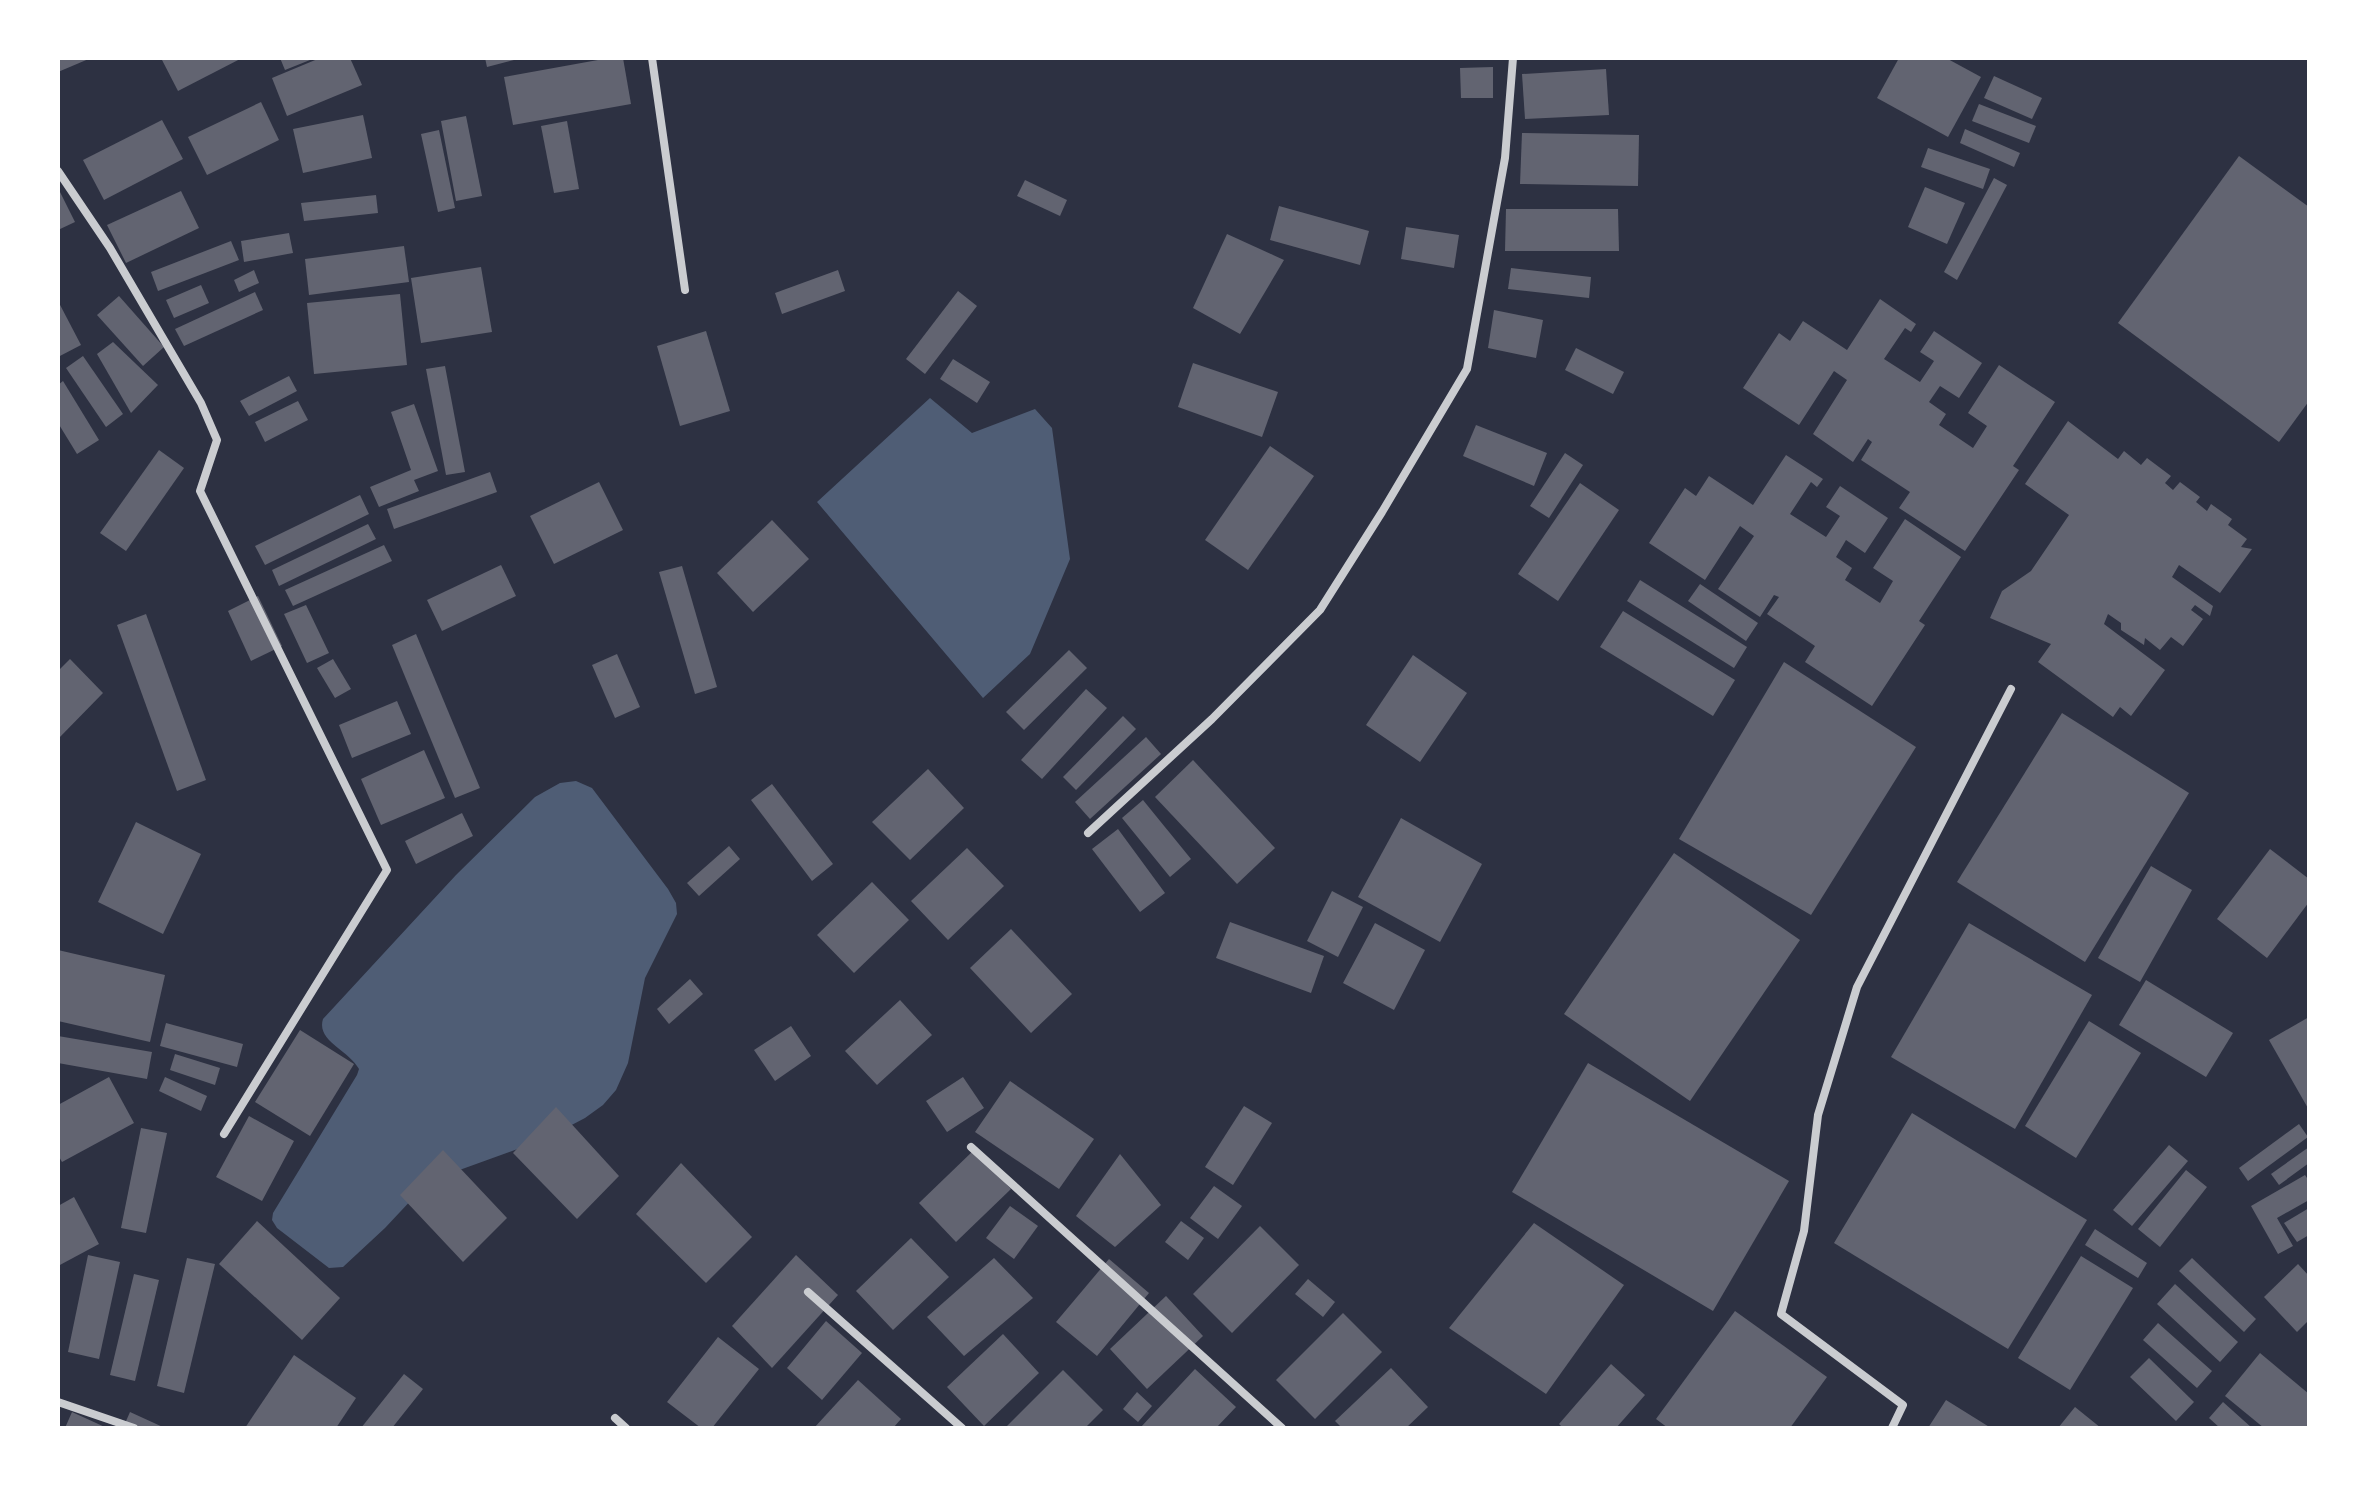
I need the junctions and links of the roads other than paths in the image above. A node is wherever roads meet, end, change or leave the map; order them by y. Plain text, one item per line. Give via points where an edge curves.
1 (652, 58) edge
2 (1513, 58) edge
3 (58, 171) edge
4 (685, 290) dead end
5 (2011, 689) dead end
6 (1088, 833) dead end
7 (224, 1134) dead end
8 (971, 1147) dead end
9 (808, 1292) dead end
10 (58, 1402) edge
11 (615, 1418) dead end
12 (134, 1428) edge
13 (626, 1428) edge
14 (962, 1428) edge
15 (1282, 1428) edge
16 (1892, 1428) edge

1 - 4 street
2 - 6 street via 1505,158 1467,369 1320,610
3 - 7 street via 201,403 217,440 200,491 387,870
5 - 16 street via 1857,987 1818,1115 1804,1231 1781,1314 1903,1405
8 - 15 street
9 - 14 street
10 - 12 street
11 - 13 street

